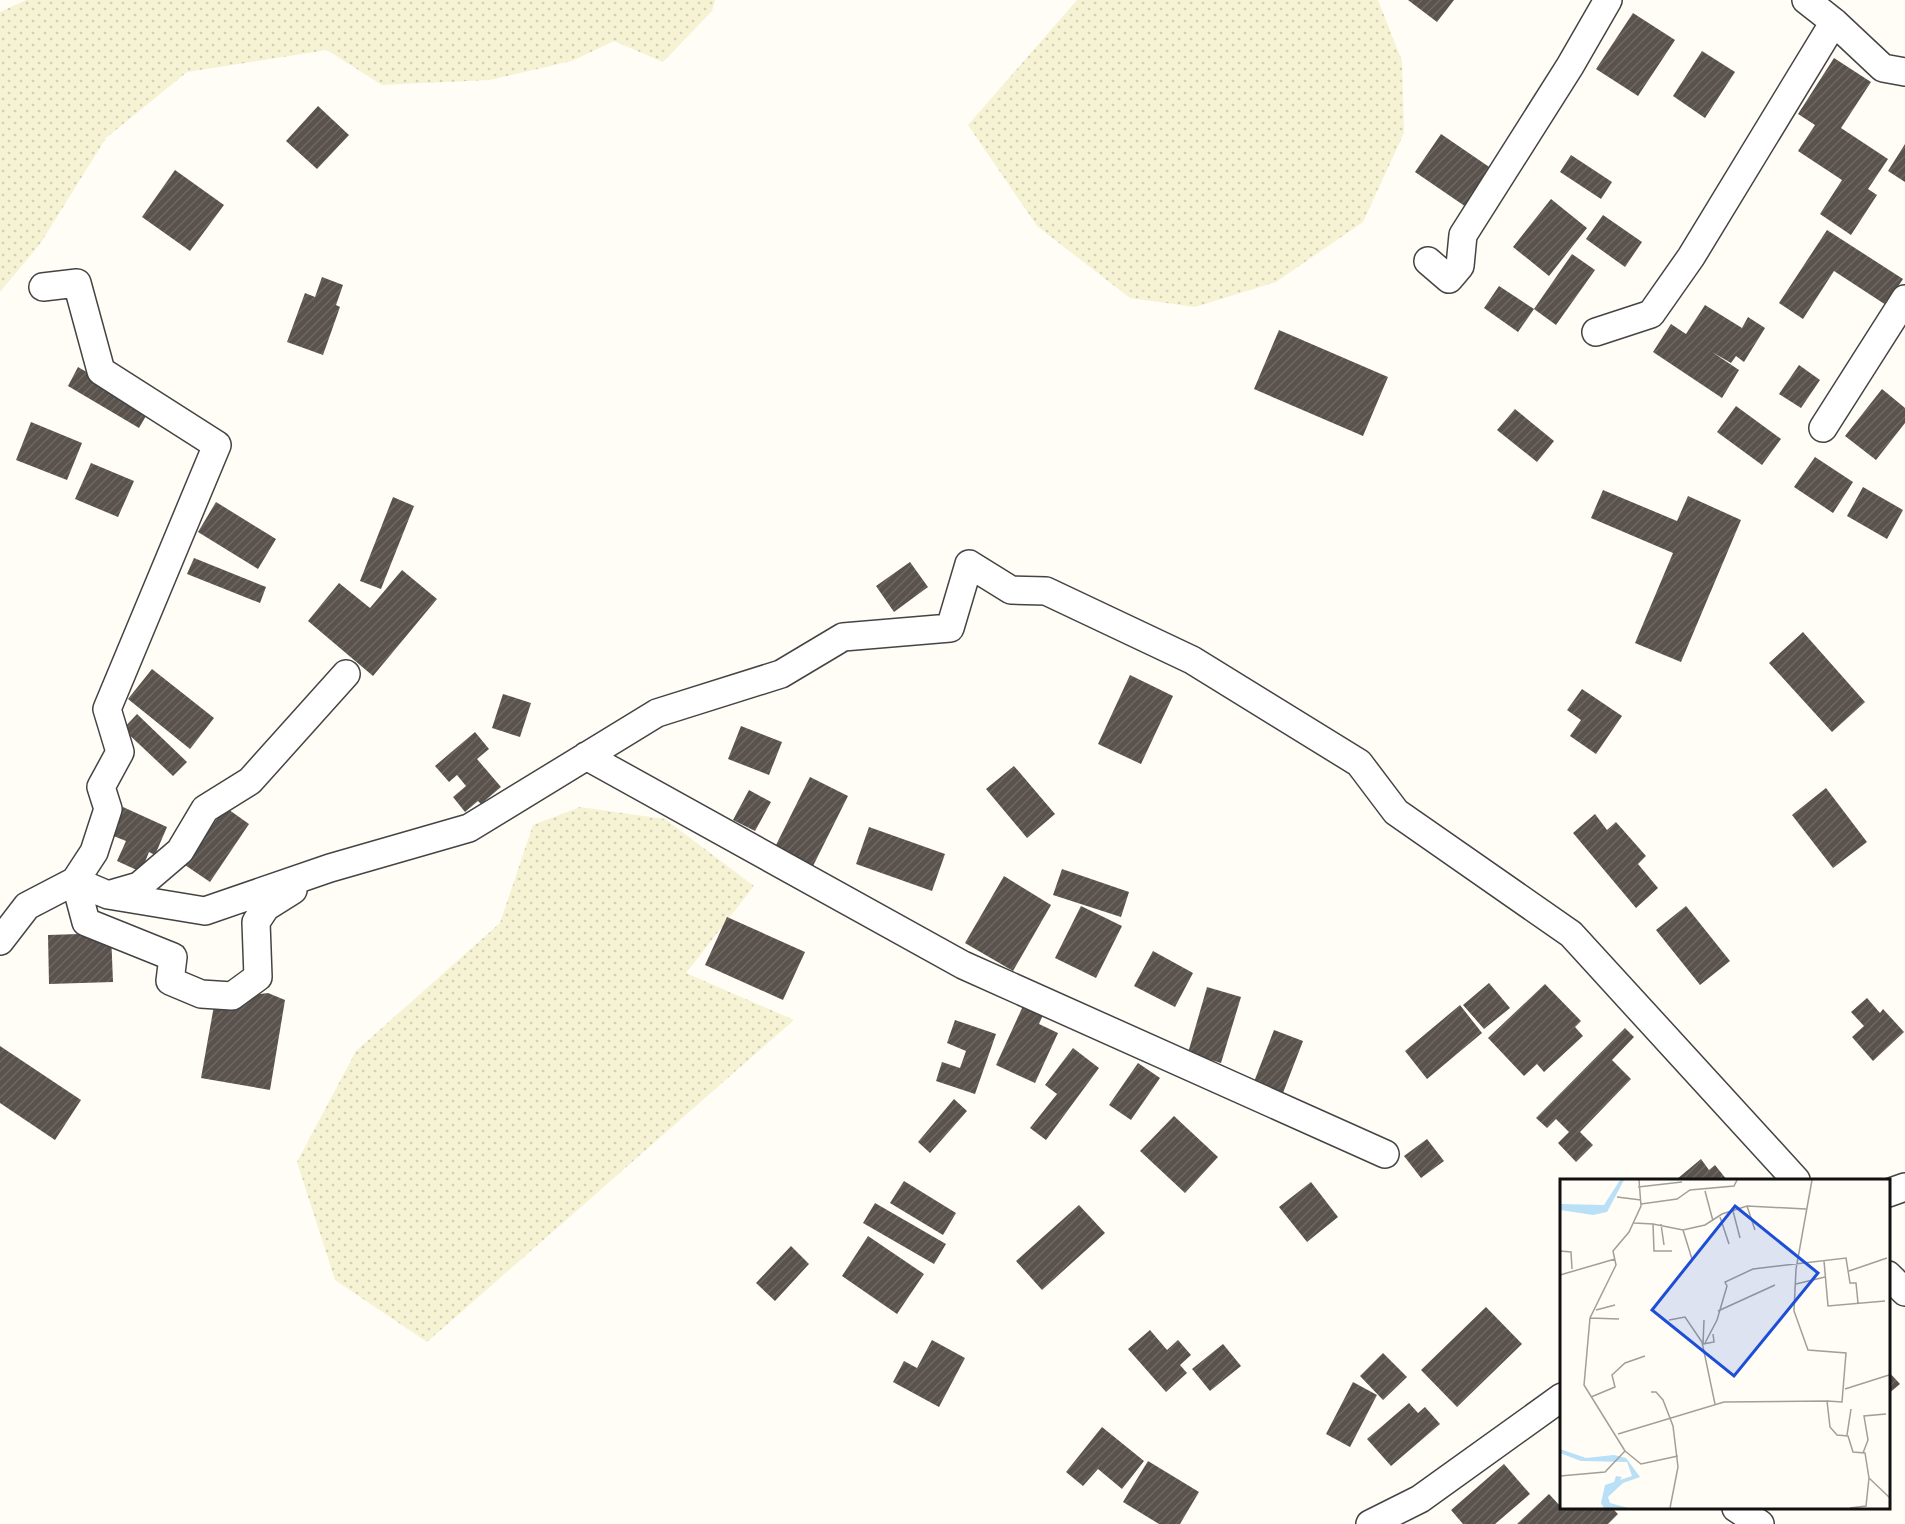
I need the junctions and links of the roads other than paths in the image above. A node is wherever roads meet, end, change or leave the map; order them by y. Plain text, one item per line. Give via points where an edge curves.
1 (1608, 0) edge
2 (1806, 0) edge
3 (1834, 22) junction
4 (1905, 72) edge
5 (1428, 261) dead end
6 (43, 287) dead end
7 (1905, 299) edge
8 (1596, 332) dead end
9 (1823, 428) dead end
10 (345, 674) dead end
11 (586, 756) junction
12 (330, 868) junction
13 (75, 881) junction
14 (108, 896) junction
15 (0, 941) edge
16 (1384, 1154) dead end
17 (1795, 1179) edge
18 (1905, 1187) edge
19 (1890, 1192) edge
20 (1890, 1277) edge
21 (1905, 1292) edge
22 (1560, 1398) edge
23 (1738, 1509) edge
24 (1370, 1524) edge
25 (1760, 1524) edge

1 - 5 street via 1463,235 1460,266 1449,279
2 - 3 street
3 - 4 street via 1883,68
3 - 8 street via 1691,257 1651,314
6 - 13 street via 77,283 101,371 218,445 107,710 120,752 101,787 108,809 94,852
7 - 9 street
10 - 14 street via 250,781 205,809 180,851 139,886
11 - 12 street via 469,828
11 - 16 street via 963,965
11 - 17 street via 657,713 781,674 843,637 950,628 969,564 1011,590 1046,591 1192,660 1359,763 1396,812 1571,934
12 - 13 street via 266,907 256,922 258,977 232,996 201,994 170,981 173,957 86,922
12 - 14 street via 205,911
13 - 14 street
13 - 15 street via 27,906
18 - 19 street
20 - 21 street
22 - 24 street via 1420,1499
23 - 25 street

